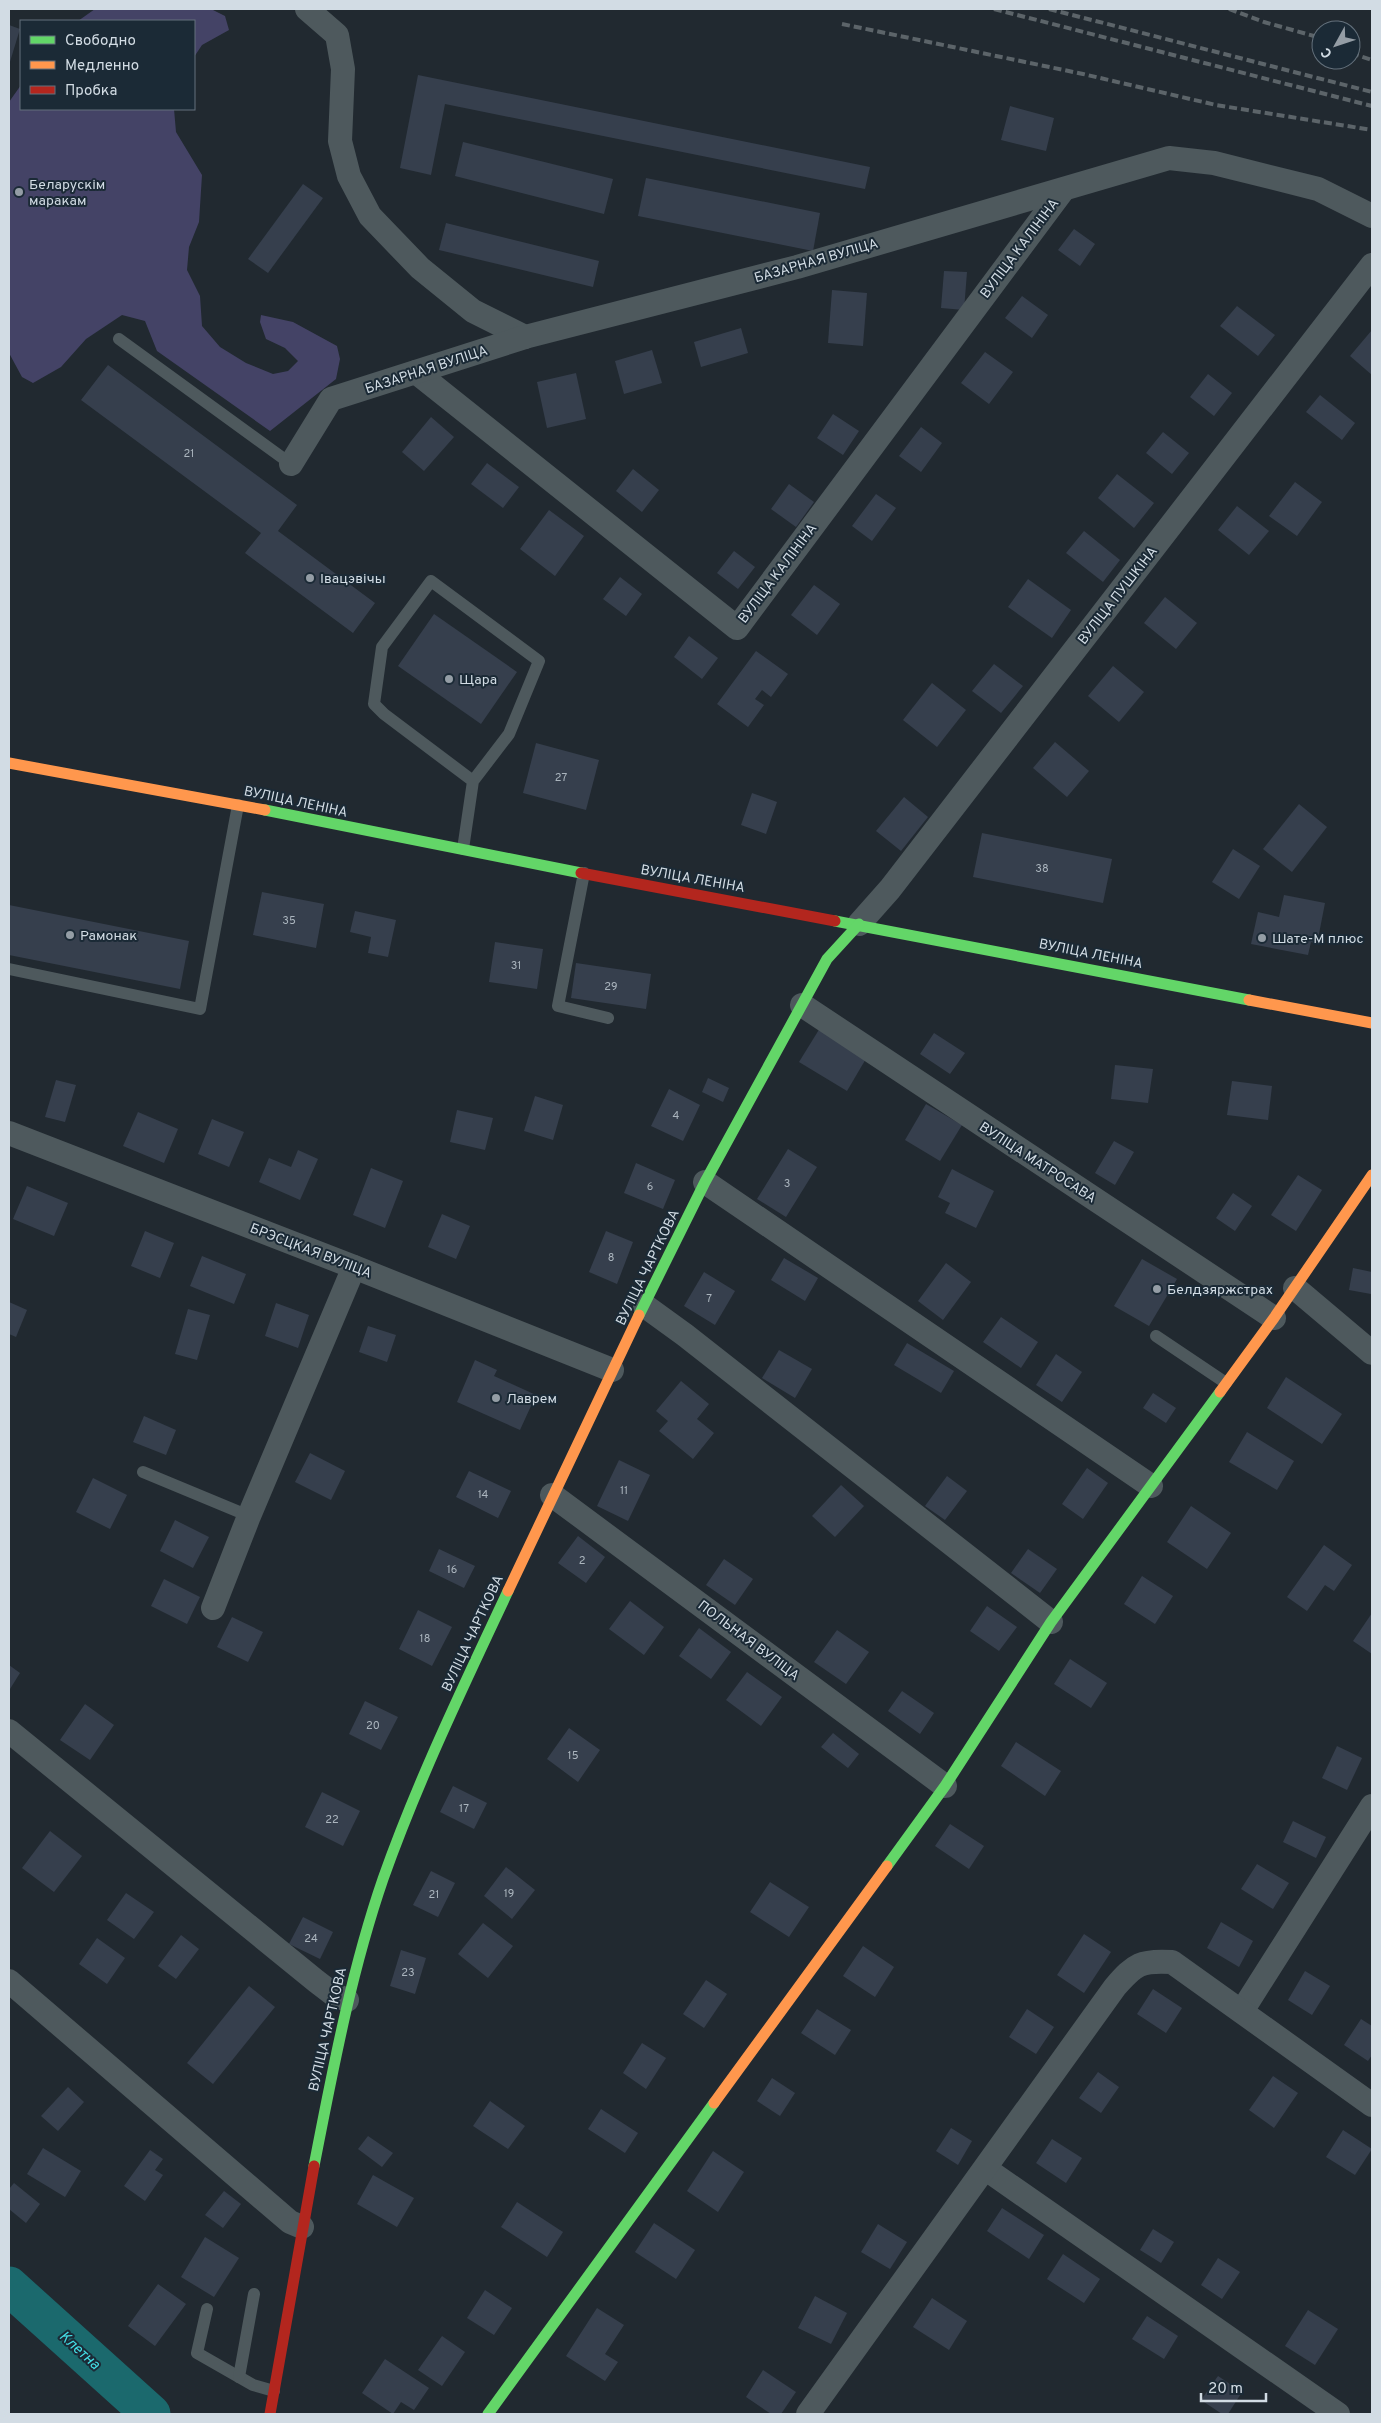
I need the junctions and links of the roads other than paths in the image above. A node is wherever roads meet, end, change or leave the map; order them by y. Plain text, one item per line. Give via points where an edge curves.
1 (307, 9) edge
2 (1063, 190) junction
3 (1372, 216) edge
4 (1372, 264) edge
5 (525, 337) junction
6 (119, 339) dead end
7 (416, 372) junction
8 (291, 464) joint
9 (9, 763) edge
10 (473, 782) junction
11 (238, 805) junction
12 (463, 849) junction
13 (584, 873) junction
14 (859, 924) junction
15 (9, 969) edge
16 (802, 1006) junction
17 (608, 1018) dead end
18 (1372, 1023) edge
19 (9, 1133) edge
20 (1372, 1175) edge
21 (705, 1182) junction
22 (354, 1267) junction
23 (1295, 1288) junction
24 (644, 1306) junction
25 (1274, 1318) junction
26 (1156, 1336) dead end
27 (1372, 1353) edge
28 (612, 1370) junction
29 (1226, 1383) junction
30 (144, 1472) dead end
31 (1150, 1486) junction
32 (552, 1495) junction
33 (248, 1516) junction
34 (213, 1608) dead end
35 (1051, 1622) junction
36 (9, 1731) edge
37 (946, 1786) junction
38 (1372, 1806) edge
39 (9, 1982) edge
40 (346, 2000) junction
41 (1242, 2011) junction
42 (1372, 2105) edge
43 (986, 2169) junction
44 (302, 2228) junction
45 (254, 2294) dead end
46 (207, 2309) dead end
47 (239, 2377) junction
48 (274, 2391) junction
49 (270, 2414) edge
50 (488, 2414) edge
51 (808, 2414) edge
52 (1338, 2414) edge

1 - 5 street via 337,35 343,69 340,141 349,176 370,216 420,268 473,310
2 - 3 street, БАЗАРНАЯ ВУЛІЦА via 1168,158 1214,163 1309,187
2 - 5 street, БАЗАРНАЯ ВУЛІЦА via 797,267
2 - 7 street, ВУЛІЦА КАЛІНІНА via 736,628
4 - 14 street, ВУЛІЦА ПУШКІНА via 890,889
5 - 7 street, БАЗАРНАЯ ВУЛІЦА
6 - 8 lane
7 - 8 street, БАЗАРНАЯ ВУЛІЦА via 331,399
9 - 11 main road, ВУЛІЦА ЛЕНІНА
10 - 10 lane via 374,704 382,646 431,581 539,661 509,734
10 - 12 lane
11 - 12 main road, ВУЛІЦА ЛЕНІНА
11 - 15 lane via 200,1009
12 - 13 main road, ВУЛІЦА ЛЕНІНА
13 - 14 main road, ВУЛІЦА ЛЕНІНА
13 - 17 lane via 558,1006
14 - 16 main road, ВУЛІЦА ЧАРТКОВА via 827,959
14 - 18 main road, ВУЛІЦА ЛЕНІНА
16 - 21 main road, ВУЛІЦА ЧАРТКОВА
16 - 25 street, ВУЛІЦА МАТРОСАВА
19 - 22 street, БРЭСЦКАЯ ВУЛІЦА
20 - 23 main road
21 - 24 main road, ВУЛІЦА ЧАРТКОВА
21 - 31 street
22 - 28 street, БРЭСЦКАЯ ВУЛІЦА
22 - 33 street
23 - 25 main road
23 - 27 street
24 - 28 main road, ВУЛІЦА ЧАРТКОВА
24 - 35 street
25 - 29 main road
26 - 29 lane
28 - 32 main road, ВУЛІЦА ЧАРТКОВА
29 - 31 main road
30 - 33 lane
31 - 35 main road
32 - 37 street, ПОЛЬНАЯ ВУЛІЦА
32 - 40 main road, ВУЛІЦА ЧАРТКОВА via 438,1740 383,1879
33 - 34 street
35 - 37 main road
36 - 40 street via 316,1982
37 - 50 main road
38 - 41 street
39 - 44 street via 290,2222
40 - 44 main road, ВУЛІЦА ЧАРТКОВА
41 - 42 street
41 - 43 street via 1172,1962 1150,1961 1132,1967 1115,1986
43 - 51 street
43 - 52 street
44 - 48 main road, ВУЛІЦА ЧАРТКОВА
45 - 47 lane
46 - 47 lane via 197,2353
47 - 48 lane
48 - 49 main road, ВУЛІЦА ЧАРТКОВА

